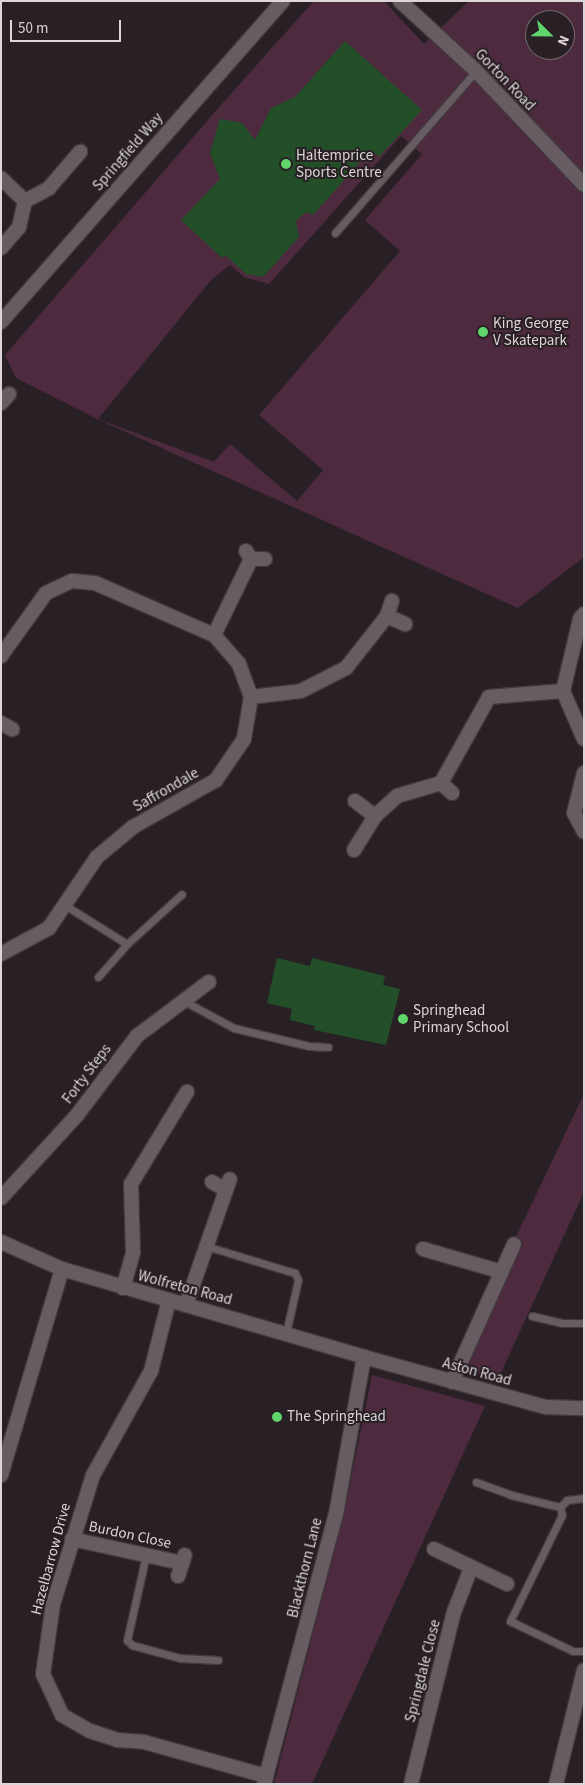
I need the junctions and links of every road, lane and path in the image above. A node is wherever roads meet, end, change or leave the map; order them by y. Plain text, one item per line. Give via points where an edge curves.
1 (400, 1) edge
2 (280, 2) edge
3 (476, 71) junction
4 (80, 152) dead end
5 (1, 178) edge
6 (584, 185) edge
7 (25, 201) junction
8 (335, 233) dead end
9 (1, 248) edge
10 (1, 322) edge
11 (254, 556) dead end
12 (392, 601) dead end
13 (584, 614) edge
14 (387, 616) junction
15 (405, 624) dead end
16 (214, 635) junction
17 (1, 656) edge
18 (563, 692) junction
19 (251, 697) junction
20 (584, 739) edge
21 (584, 773) edge
22 (355, 801) dead end
23 (375, 816) junction
24 (584, 832) edge
25 (354, 850) dead end
26 (182, 894) dead end
27 (63, 904) junction
28 (127, 944) junction
29 (2, 956) edge
30 (98, 977) dead end
31 (209, 982) dead end
32 (184, 1001) junction
33 (328, 1047) dead end
34 (187, 1092) dead end
35 (212, 1182) dead end
36 (1, 1198) edge
37 (1, 1242) edge
38 (514, 1244) dead end
39 (206, 1246) junction
40 (423, 1249) dead end
41 (62, 1269) junction
42 (502, 1272) junction
43 (123, 1288) junction
44 (170, 1300) junction
45 (186, 1305) junction
46 (532, 1316) dead end
47 (584, 1323) edge
48 (286, 1333) junction
49 (364, 1357) junction
50 (452, 1382) junction
51 (584, 1408) edge
52 (1, 1476) edge
53 (476, 1482) dead end
54 (584, 1498) edge
55 (560, 1507) junction
56 (72, 1538) junction
57 (434, 1548) dead end
58 (146, 1555) junction
59 (182, 1564) dead end
60 (471, 1568) junction
61 (507, 1584) dead end
62 (584, 1651) edge
63 (218, 1660) dead end
64 (584, 1670) edge
65 (265, 1780) edge
66 (411, 1784) edge
67 (556, 1784) edge

1 - 3 street, Gorton Road
2 - 10 street, Springfield Way
3 - 6 street, Gorton Road
3 - 8 lane
4 - 7 street via 49,188
5 - 7 street
7 - 9 street via 19,227
11 - 16 street
12 - 14 street
13 - 18 street via 580,619
14 - 15 street
14 - 19 street via 346,668 301,691
16 - 17 street, Saffrondale via 95,582 72,581 46,593
16 - 19 street, Saffrondale via 239,664
18 - 20 street
18 - 23 street via 488,697 446,788 397,796
19 - 27 street, Saffrondale via 244,739 216,780 134,827 97,857
21 - 24 street via 574,813
22 - 23 street
23 - 25 street
26 - 28 lane
27 - 28 lane
27 - 29 street, Saffrondale via 49,928
28 - 30 lane
31 - 32 street, Forty Steps
32 - 33 lane via 234,1028 309,1046
32 - 36 street, Forty Steps via 137,1036 77,1115
34 - 43 street via 131,1184 133,1252
35 - 39 street via 228,1185
37 - 41 street, Wolfreton Road
38 - 42 street
39 - 45 street
39 - 48 lane via 295,1273 298,1280
40 - 42 street
41 - 43 street, Wolfreton Road
41 - 52 street
42 - 50 street
43 - 44 street, Wolfreton Road
44 - 45 street, Wolfreton Road
44 - 56 street, Hazelbarrow Drive via 151,1372 93,1475
45 - 48 street, Wolfreton Road
46 - 47 lane via 562,1323
48 - 49 street, Wolfreton Road
49 - 50 street, Aston Road
49 - 65 street, Blackthorn Lane via 336,1514
50 - 51 street, Aston Road via 546,1407
53 - 55 lane
54 - 55 lane via 567,1500
55 - 62 lane via 562,1515 510,1621 573,1651
56 - 58 street, Burdon Close
56 - 65 street, Hazelbarrow Drive via 53,1604 43,1674 62,1715 90,1731 117,1740 144,1742
57 - 60 street
58 - 59 street, Burdon Close
58 - 63 lane via 127,1640 132,1645 180,1658
60 - 61 street
60 - 66 street, Springdale Close via 454,1612
64 - 67 street

